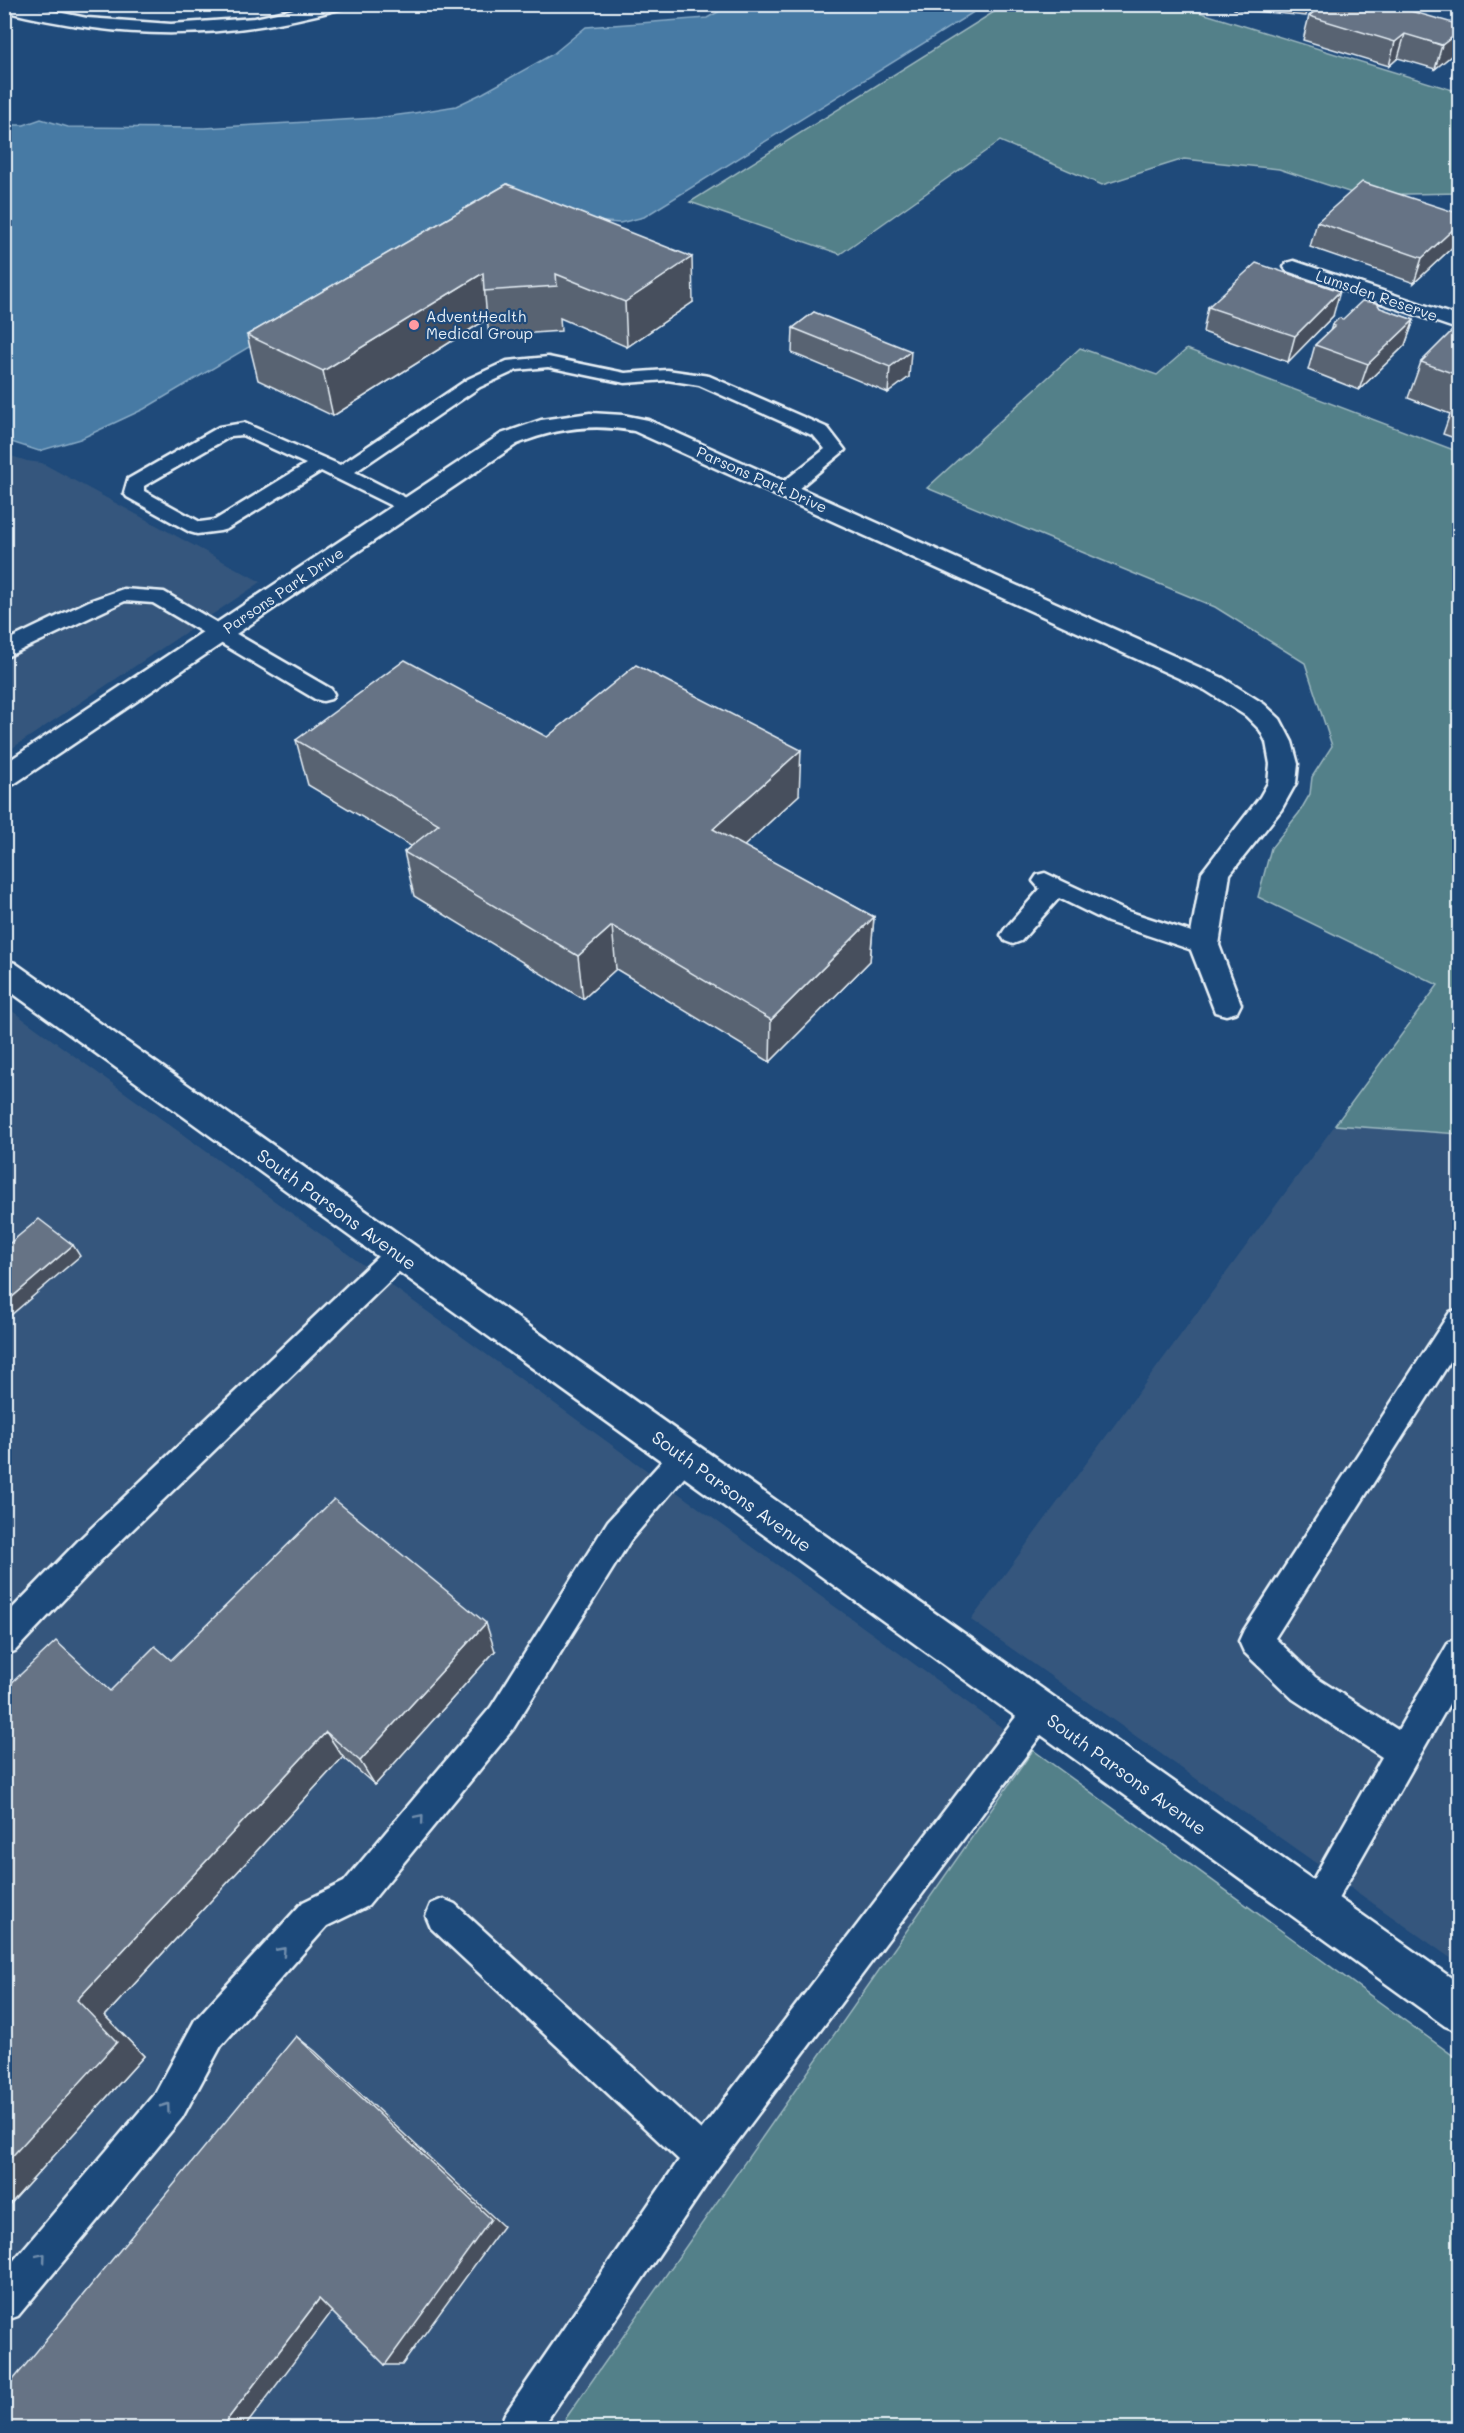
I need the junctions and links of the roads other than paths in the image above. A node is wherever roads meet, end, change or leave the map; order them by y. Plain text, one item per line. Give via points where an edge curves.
1 (337, 4) edge
2 (4, 6) edge
3 (1294, 267) dead end
4 (1460, 324) edge
5 (320, 464) junction
6 (341, 473) junction
7 (785, 490) junction
8 (407, 506) junction
9 (218, 633) junction
10 (4, 651) edge
11 (323, 694) dead end
12 (4, 777) edge
13 (1013, 935) dead end
14 (1204, 945) junction
15 (4, 971) edge
16 (1226, 1004) dead end
17 (400, 1253) junction
18 (1460, 1321) edge
19 (684, 1457) junction
20 (4, 1640) edge
21 (1460, 1653) edge
22 (1039, 1712) junction
23 (1402, 1752) junction
24 (1314, 1908) junction
25 (443, 1916) dead end
26 (1460, 2012) edge
27 (703, 2157) junction
28 (4, 2302) edge
29 (519, 2428) edge

1 - 2 street via 268,21 181,30 90,24
3 - 4 street, Lumsden Reserve
5 - 5 lane via 244,429 226,431 135,483 134,493 196,528 220,525
5 - 6 lane
6 - 7 lane via 474,383 513,365 549,362 625,378 667,375 703,380 821,432 836,450
6 - 8 lane
7 - 8 street, Parsons Park Drive via 640,425 586,418 532,428 509,439
7 - 14 street, Parsons Park Drive via 1214,684 1256,710 1271,725 1284,764 1282,783 1271,803 1216,872
8 - 9 street, Parsons Park Drive
9 - 10 lane via 157,597 123,595
9 - 11 lane
9 - 12 street, Parsons Park Drive
13 - 14 lane via 1050,884 1116,916
14 - 16 street, Parsons Park Drive
15 - 17 street, South Parsons Avenue
17 - 19 street, South Parsons Avenue
17 - 20 lane via 90,1550
18 - 23 lane via 1255,1641 1304,1688
19 - 22 street, South Parsons Avenue
28 -> 19 lane via 169,2105 208,2033 315,1914 356,1894 502,1718 619,1531
21 - 23 lane
22 - 24 street, South Parsons Avenue
22 - 27 lane
23 - 24 lane
24 - 26 street, South Parsons Avenue
25 - 27 lane
27 - 29 lane

